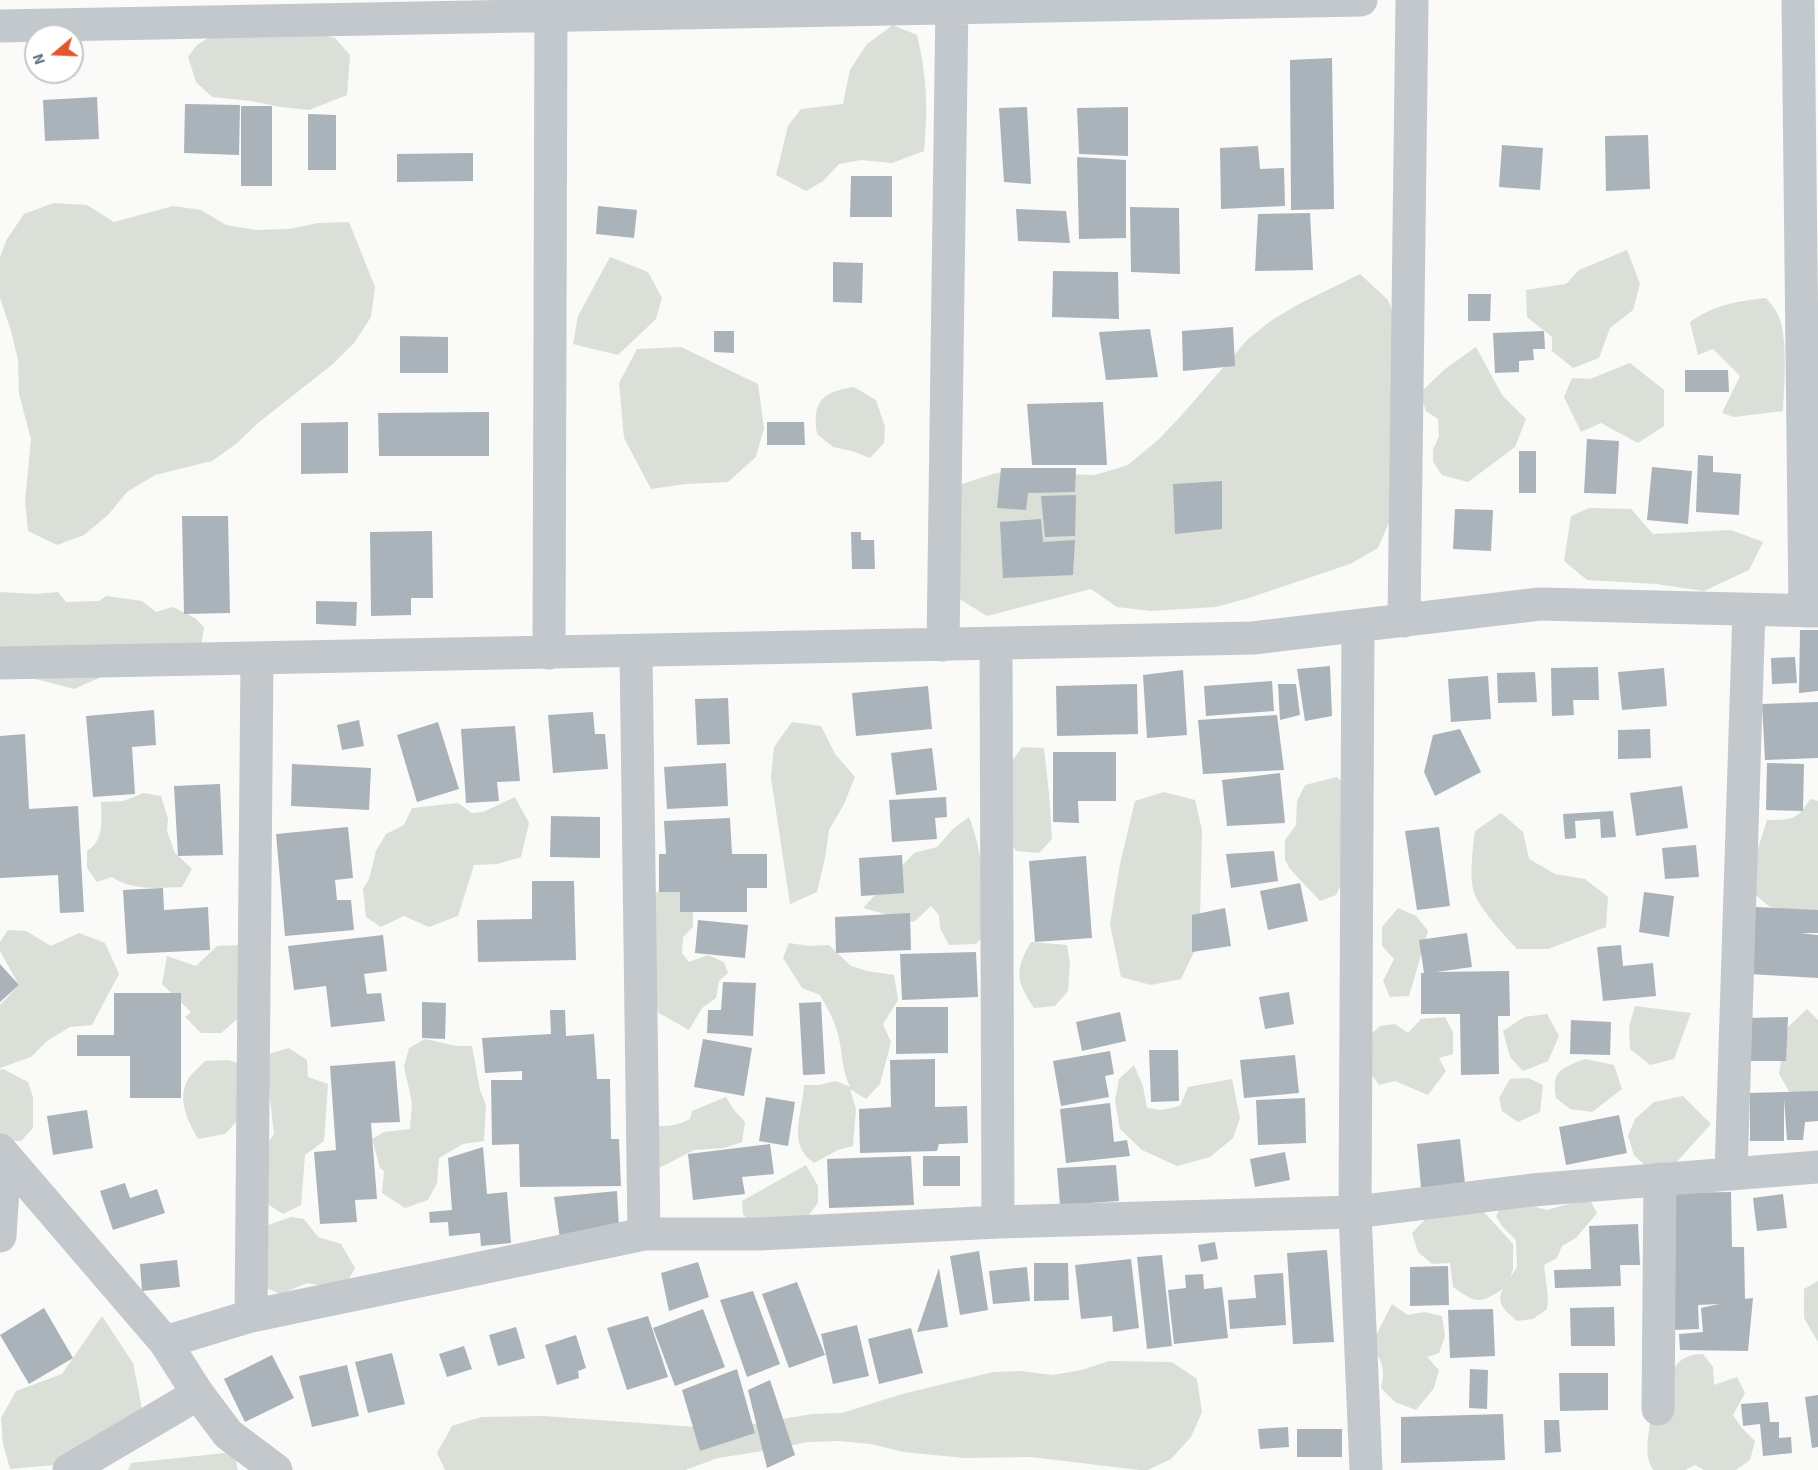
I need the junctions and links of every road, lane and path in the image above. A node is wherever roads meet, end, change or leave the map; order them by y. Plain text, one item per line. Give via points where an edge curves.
1 (1362, 0) edge
2 (1412, 0) edge
3 (1798, 0) edge
4 (952, 4) edge
5 (551, 8) edge
6 (2, 17) edge
7 (1749, 610) junction
8 (1812, 611) edge
9 (1404, 621) junction
10 (1358, 626) junction
11 (996, 644) junction
12 (943, 645) junction
13 (636, 651) junction
14 (549, 653) junction
15 (257, 659) junction
16 (0, 663) edge
17 (2, 1153) edge
18 (1818, 1167) edge
19 (1731, 1173) junction
20 (1660, 1179) junction
21 (1355, 1212) junction
22 (998, 1222) junction
23 (644, 1234) junction
24 (0, 1236) edge
25 (251, 1316) junction
26 (165, 1342) junction
27 (198, 1394) junction
28 (1659, 1409) dead end
29 (69, 1470) edge
30 (276, 1470) edge
31 (1366, 1470) edge

1 - 4 street
2 - 9 street
3 - 8 street
4 - 5 street
4 - 12 street
5 - 6 street
5 - 14 street
7 - 8 street
7 - 9 street via 1540,604
7 - 19 street
9 - 10 street
10 - 11 street via 1253,638
10 - 21 street
11 - 12 street
11 - 22 street
12 - 13 street
13 - 14 street
13 - 23 street
14 - 15 street
15 - 16 street
15 - 25 street
17 - 24 street
17 - 26 street
18 - 19 street
19 - 20 street
20 - 21 street
20 - 28 street
21 - 22 street
21 - 31 street
22 - 23 street via 759,1234
23 - 25 street
25 - 26 street
26 - 27 street
27 - 29 street
27 - 30 street via 228,1434

